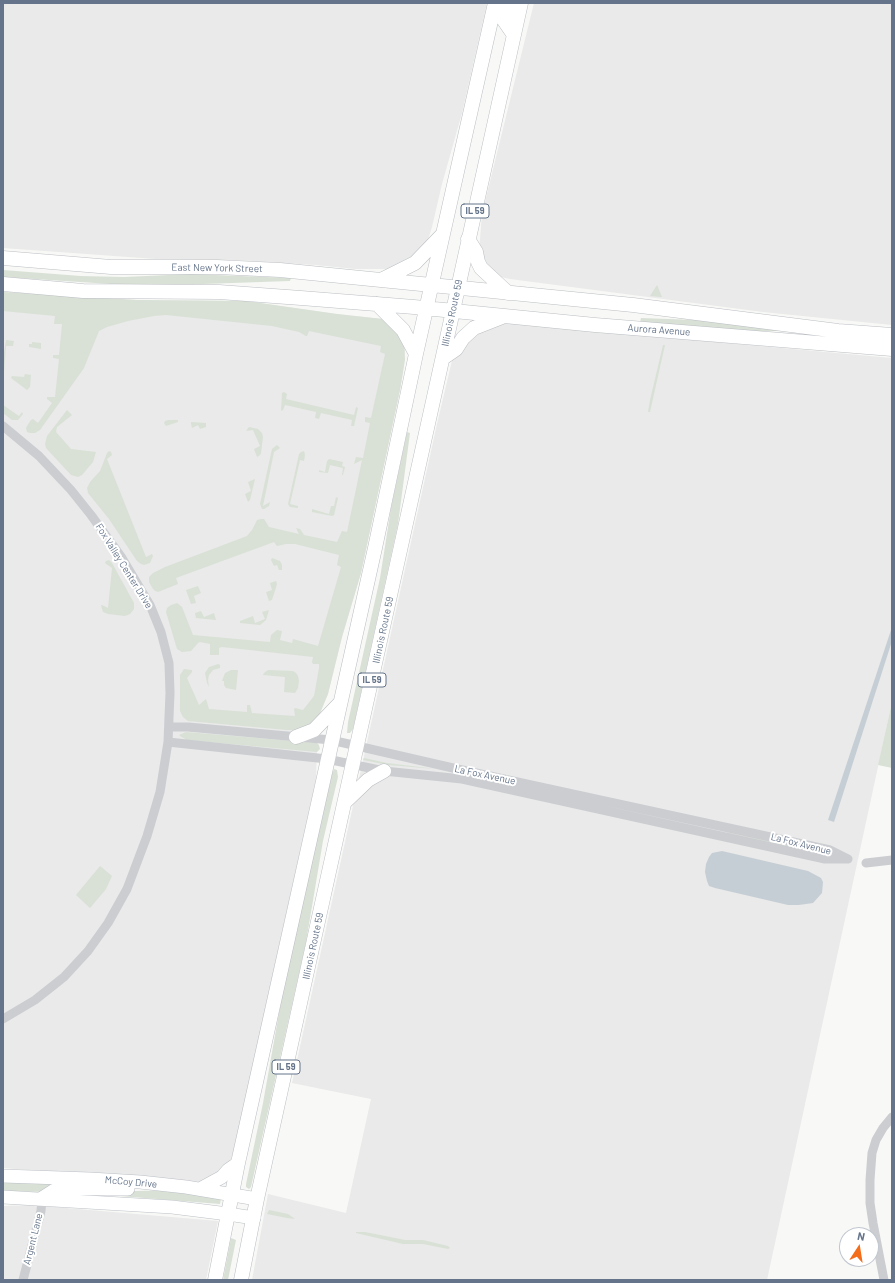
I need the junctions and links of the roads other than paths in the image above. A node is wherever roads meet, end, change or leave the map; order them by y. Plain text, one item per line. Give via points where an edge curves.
1 (495, 3) edge
2 (507, 3) edge
3 (521, 3) edge
4 (514, 35) junction
5 (443, 233) junction
6 (468, 239) junction
7 (3, 258) edge
8 (382, 279) junction
9 (3, 284) edge
10 (431, 284) junction
11 (458, 287) junction
12 (508, 293) junction
13 (377, 304) junction
14 (426, 308) junction
15 (453, 311) junction
16 (503, 316) junction
17 (892, 335) edge
18 (892, 349) edge
19 (416, 354) junction
20 (443, 358) junction
21 (3, 426) edge
22 (340, 702) junction
23 (169, 727) junction
24 (296, 737) junction
25 (332, 740) junction
26 (168, 742) junction
27 (357, 746) junction
28 (327, 759) junction
29 (353, 764) junction
30 (384, 770) junction
31 (345, 802) junction
32 (892, 860) edge
33 (866, 862) dead end
34 (3, 1019) edge
35 (892, 1117) edge
36 (238, 1163) junction
37 (3, 1176) edge
38 (186, 1187) junction
39 (200, 1189) junction
40 (232, 1194) junction
41 (3, 1197) edge
42 (42, 1198) junction
43 (257, 1199) junction
44 (228, 1214) junction
45 (254, 1218) junction
46 (23, 1280) edge
47 (215, 1280) edge
48 (241, 1280) edge
49 (884, 1280) edge

1 - 5 main road, IL 59
2 - 4 main road via 504,19
3 - 4 main road, Illinois Route 59 / IL 59
4 - 6 main road, Illinois Route 59 / IL 59
5 - 8 main road via 416,264
5 - 10 main road, IL 59
6 - 11 main road, Illinois Route 59 / IL 59
6 - 12 main road via 481,268
7 - 8 main road, East New York Street via 111,267 246,267
8 - 10 main road, East New York Street
9 - 13 main road via 83,290 245,294
10 - 11 main road, Aurora Avenue
10 - 14 main road, IL 59
11 - 12 main road, Aurora Avenue
11 - 15 main road, Illinois Route 59 / IL 59
12 - 17 main road, Aurora Avenue
13 - 14 main road
13 - 19 main road via 403,330
14 - 15 main road, Aurora Avenue
14 - 19 main road, IL 59
15 - 16 main road, Aurora Avenue
15 - 20 main road, Illinois Route 59 / IL 59
16 - 18 main road, Aurora Avenue
16 - 20 main road via 474,328 456,349
19 - 22 main road, IL 59
20 - 27 main road, Illinois Route 59 / IL 59
21 - 23 street, Fox Valley Center Drive via 39,456 71,490 110,541 150,605 161,632 169,663
22 - 24 main road via 314,730
22 - 25 main road, IL 59
23 - 24 street, La Fox Avenue
23 - 26 street, Fox Valley Center Drive
24 - 25 street, La Fox Avenue
25 - 27 street, La Fox Avenue
25 - 28 main road, IL 59
26 - 28 street, La Fox Avenue
26 - 34 street, Fox Valley Center Drive via 160,792 150,828 126,889 108,923 88,951 64,977 36,1000
27 - 29 main road, Illinois Route 59 / IL 59
27 - 30 street, La Fox Avenue via 830,850 848,859 825,860 462,779
28 - 29 street, La Fox Avenue
28 - 36 main road, IL 59
29 - 30 street, La Fox Avenue
29 - 31 main road, Illinois Route 59 / IL 59
30 - 31 main road via 368,780
31 - 43 main road, Illinois Route 59 / IL 59
32 - 33 street
35 - 49 street via 876,1140 872,1153 870,1180 870,1203
36 - 39 street via 222,1177
36 - 40 main road, IL 59
37 - 38 street, McCoy Drive via 90,1179
38 - 39 street, McCoy Drive
38 - 42 street via 107,1190 62,1188
39 - 40 street, McCoy Drive
40 - 43 street, McCoy Drive
40 - 44 main road, IL 59
41 - 42 street
42 - 44 street via 172,1207
42 - 46 street, Argent Lane
43 - 45 main road, Illinois Route 59 / IL 59
44 - 45 street
44 - 47 main road, IL 59
45 - 48 main road, Illinois Route 59 / IL 59

